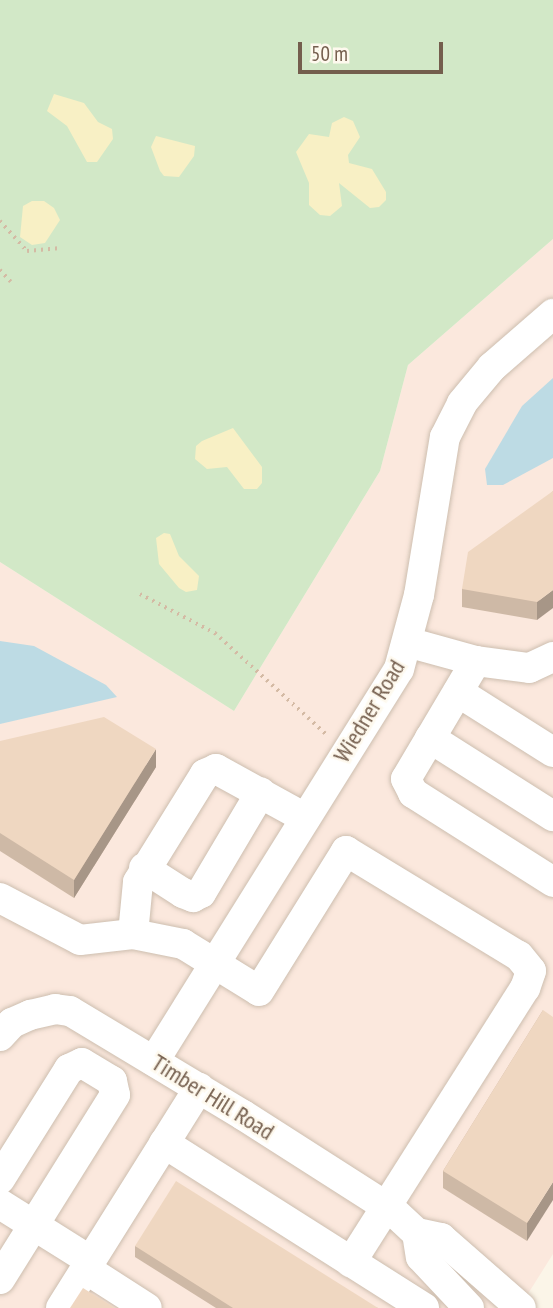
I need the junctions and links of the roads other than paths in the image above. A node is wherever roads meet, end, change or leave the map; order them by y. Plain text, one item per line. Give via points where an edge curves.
1 (553, 314) edge
2 (407, 642) junction
3 (553, 657) edge
4 (475, 662) junction
5 (458, 692) junction
6 (430, 738) junction
7 (553, 751) edge
8 (261, 792) junction
9 (553, 816) edge
10 (306, 818) junction
11 (144, 869) junction
12 (553, 882) edge
13 (4, 911) edge
14 (134, 934) junction
15 (215, 962) junction
16 (0, 1036) edge
17 (154, 1061) junction
18 (199, 1088) junction
19 (164, 1143) junction
20 (0, 1180) edge
21 (0, 1204) edge
22 (387, 1207) junction
23 (33, 1225) junction
24 (417, 1233) junction
25 (351, 1262) junction
26 (88, 1265) junction
27 (0, 1279) edge
28 (61, 1308) edge
29 (148, 1308) edge
30 (424, 1308) edge
31 (469, 1308) edge
32 (521, 1308) edge

1 - 2 street, Wiedner Road via 492,367 461,403 445,437
2 - 4 street
2 - 10 street, Wiedner Road via 399,669
3 - 4 street via 529,667
4 - 5 street
5 - 6 street
5 - 7 street
6 - 9 street
6 - 12 street via 406,779 413,793
8 - 10 street
8 - 11 street via 216,769 205,774
8 - 11 street via 201,893 193,897 183,893
10 - 15 street, Wiedner Road
11 - 14 street via 138,882
13 - 14 street via 80,940
14 - 15 street via 183,944
15 - 17 street, Wiedner Road
15 - 22 street via 259,991 346,851 519,956 531,971 525,988
16 - 17 street, Timber Hill Road via 12,1023 55,1009 78,1016
17 - 18 street, Timber Hill Road
18 - 19 street
18 - 22 street, Timber Hill Road
19 - 25 street
19 - 26 street
20 - 23 street via 69,1069 82,1063 112,1081 115,1095
21 - 23 street
22 - 24 street, Timber Hill Road
22 - 25 street
23 - 26 street
23 - 27 street
24 - 31 street, Timber Hill Road via 421,1257
24 - 32 street, Timber Hill Road via 441,1238
25 - 30 street
26 - 28 street
26 - 29 street

